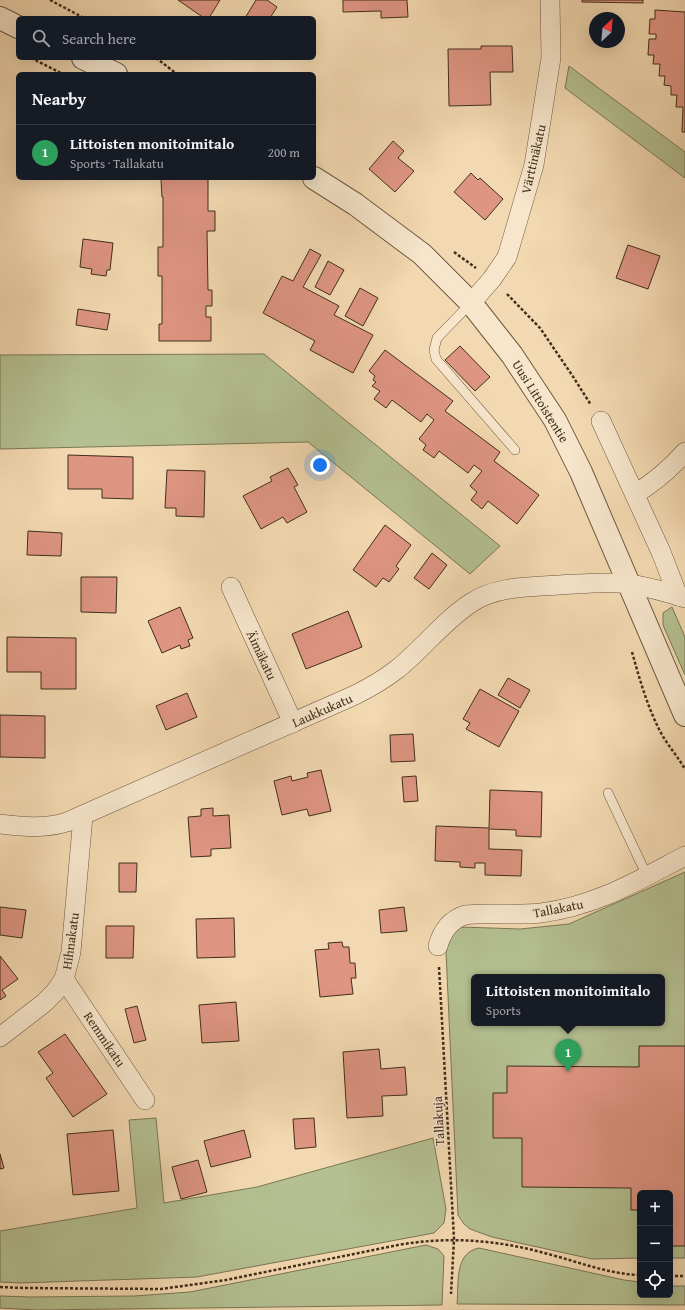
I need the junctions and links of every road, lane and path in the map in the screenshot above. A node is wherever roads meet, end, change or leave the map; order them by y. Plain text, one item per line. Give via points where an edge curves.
1 (50, 0) edge
2 (550, 0) edge
3 (80, 16) edge
4 (0, 18) edge
5 (16, 26) edge
6 (35, 60) edge
7 (87, 60) edge
8 (159, 60) edge
9 (59, 72) edge
10 (112, 72) edge
11 (174, 72) edge
12 (316, 179) edge
13 (470, 303) junction
14 (601, 421) dead end
15 (515, 450) dead end
16 (685, 452) edge
17 (635, 494) junction
18 (629, 584) junction
19 (231, 587) dead end
20 (682, 597) edge
21 (685, 716) edge
22 (294, 722) junction
23 (608, 792) dead end
24 (83, 816) junction
25 (0, 824) edge
26 (685, 856) edge
27 (647, 876) junction
28 (438, 946) joint
29 (64, 979) junction
30 (0, 1037) edge
31 (146, 1100) dead end
32 (454, 1239) junction
33 (637, 1275) edge
34 (673, 1276) edge
35 (685, 1276) edge
36 (0, 1287) edge
37 (451, 1294) dead end

1 - 3 path
2 - 13 street, Värttinäkatu via 551,58 534,165 507,257 492,279
4 - 5 street
6 - 9 path
7 - 10 street
8 - 11 path
12 - 13 street, Uusi Littoistentie via 356,204 422,254
13 - 15 lane via 437,338 434,350 436,359
13 - 18 street, Uusi Littoistentie via 512,355 555,420 581,472
14 - 17 street
16 - 17 street via 658,479
17 - 20 street
18 - 20 street, Laukkukatu
18 - 21 street, Uusi Littoistentie
18 - 22 street, Laukkukatu via 605,582 516,588 481,597 460,610 408,660 384,679
19 - 22 street, Äimäkatu
22 - 24 street, Laukkukatu
23 - 27 lane
24 - 25 street, Laukkukatu via 38,828
24 - 29 street, Hihnakatu via 71,952
26 - 27 street, Tallakatu
27 - 28 street, Tallakatu via 608,896 573,907 541,913 465,915 450,923
28 - 32 path, Tallakuja
29 - 30 street, Hihnakatu via 44,1003
29 - 31 street, Remmikatu
32 - 33 path via 510,1245 599,1269
32 - 36 path via 411,1243 182,1287
32 - 37 path, Tallakuja
34 - 35 path

